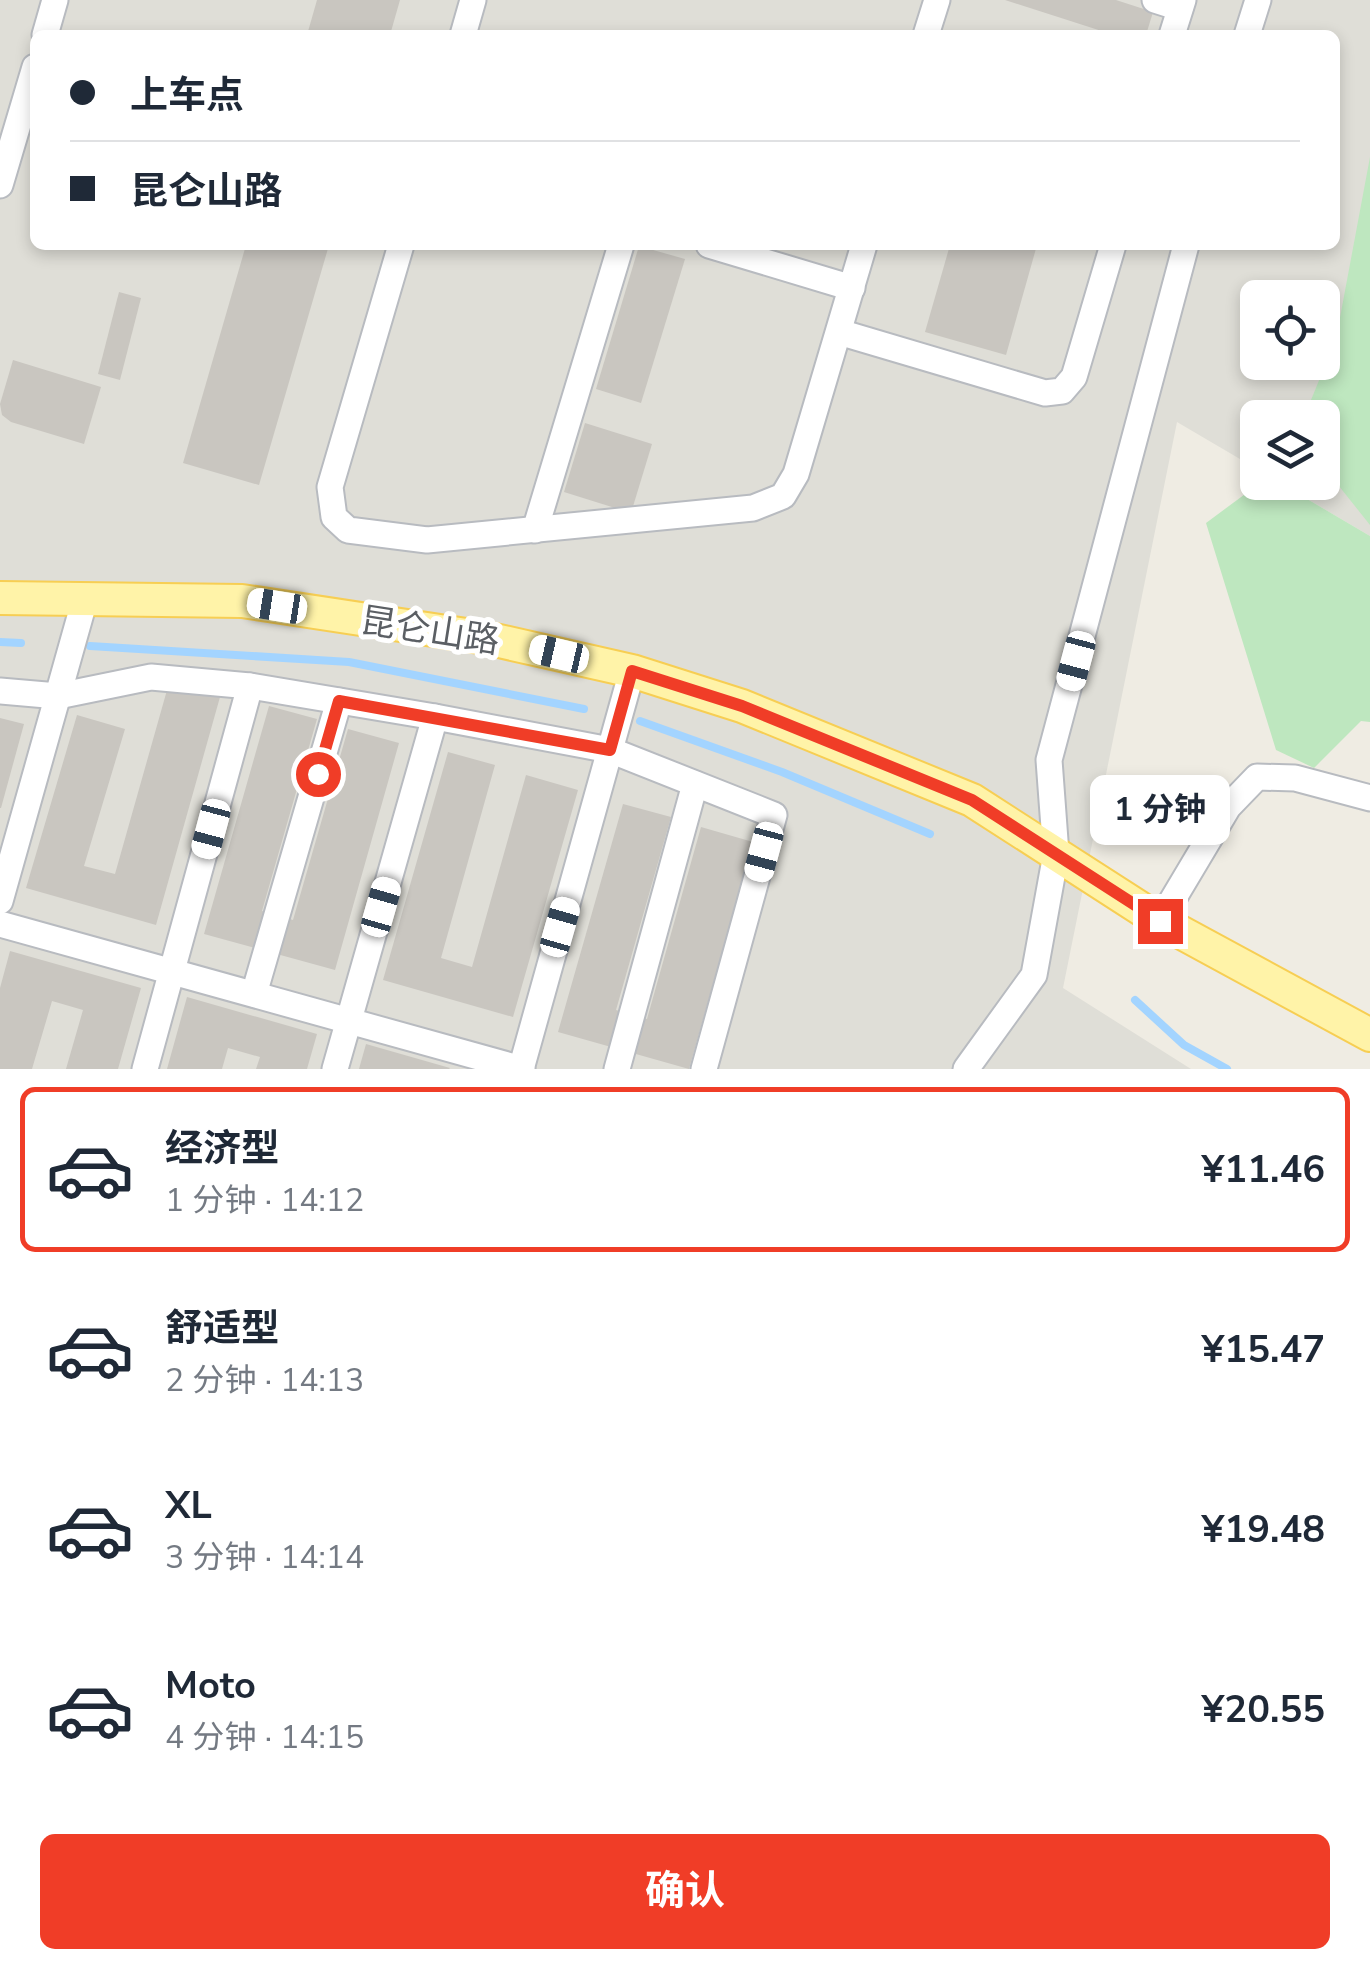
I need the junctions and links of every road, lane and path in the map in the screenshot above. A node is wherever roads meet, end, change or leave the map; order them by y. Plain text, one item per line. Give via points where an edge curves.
1 (55, 0) edge
2 (473, 0) edge
3 (937, 0) edge
4 (1155, 0) edge
5 (1258, 0) edge
6 (1182, 4) edge
7 (46, 30) edge
8 (464, 30) edge
9 (928, 30) edge
10 (1174, 30) edge
11 (1249, 30) edge
12 (30, 84) edge
13 (0, 185) edge
14 (400, 250) edge
15 (619, 250) edge
16 (726, 250) edge
17 (863, 250) edge
18 (1112, 250) edge
19 (1185, 250) edge
20 (852, 288) junction
21 (838, 332) junction
22 (535, 530) junction
23 (0, 598) edge
24 (86, 599) junction
25 (632, 671) junction
26 (250, 686) junction
27 (0, 691) edge
28 (58, 696) junction
29 (339, 701) junction
30 (436, 716) junction
31 (610, 750) junction
32 (695, 784) junction
33 (1370, 798) edge
34 (1056, 854) junction
35 (0, 901) edge
36 (1160, 921) junction
37 (0, 924) edge
38 (172, 972) junction
39 (254, 994) junction
40 (348, 1021) junction
41 (1370, 1035) edge
42 (145, 1069) edge
43 (335, 1069) edge
44 (521, 1069) edge
45 (617, 1069) edge
46 (704, 1069) edge
47 (966, 1069) edge

1 - 7 street
2 - 8 street
3 - 9 street
4 - 6 street
5 - 11 street
6 - 10 street
12 - 13 street
14 - 22 street via 330,487 334,517 348,530 427,540
15 - 22 street
16 - 20 street
17 - 20 street
18 - 21 street via 1074,376 1062,392
19 - 34 street via 1049,760
20 - 21 street
21 - 22 street via 796,474 782,496 752,508
23 - 24 main road, 昆仑山路
24 - 25 main road, 昆仑山路 via 242,601 486,638
24 - 28 street
25 - 31 street
25 - 34 main road, 昆仑山路 via 742,706 972,800
26 - 28 street via 151,677
26 - 29 street
26 - 38 street
27 - 28 street
28 - 35 street
29 - 30 street
29 - 39 street
30 - 31 street
30 - 40 street
31 - 32 street
31 - 44 street
32 - 45 street
32 - 46 street via 774,815
33 - 36 street via 1295,778 1257,777 1228,807
34 - 36 main road, 昆仑山路
34 - 47 street via 1034,976
36 - 41 main road, 昆仑山路
37 - 38 street
38 - 39 street
38 - 42 street
39 - 40 street
40 - 43 street
40 - 44 street

